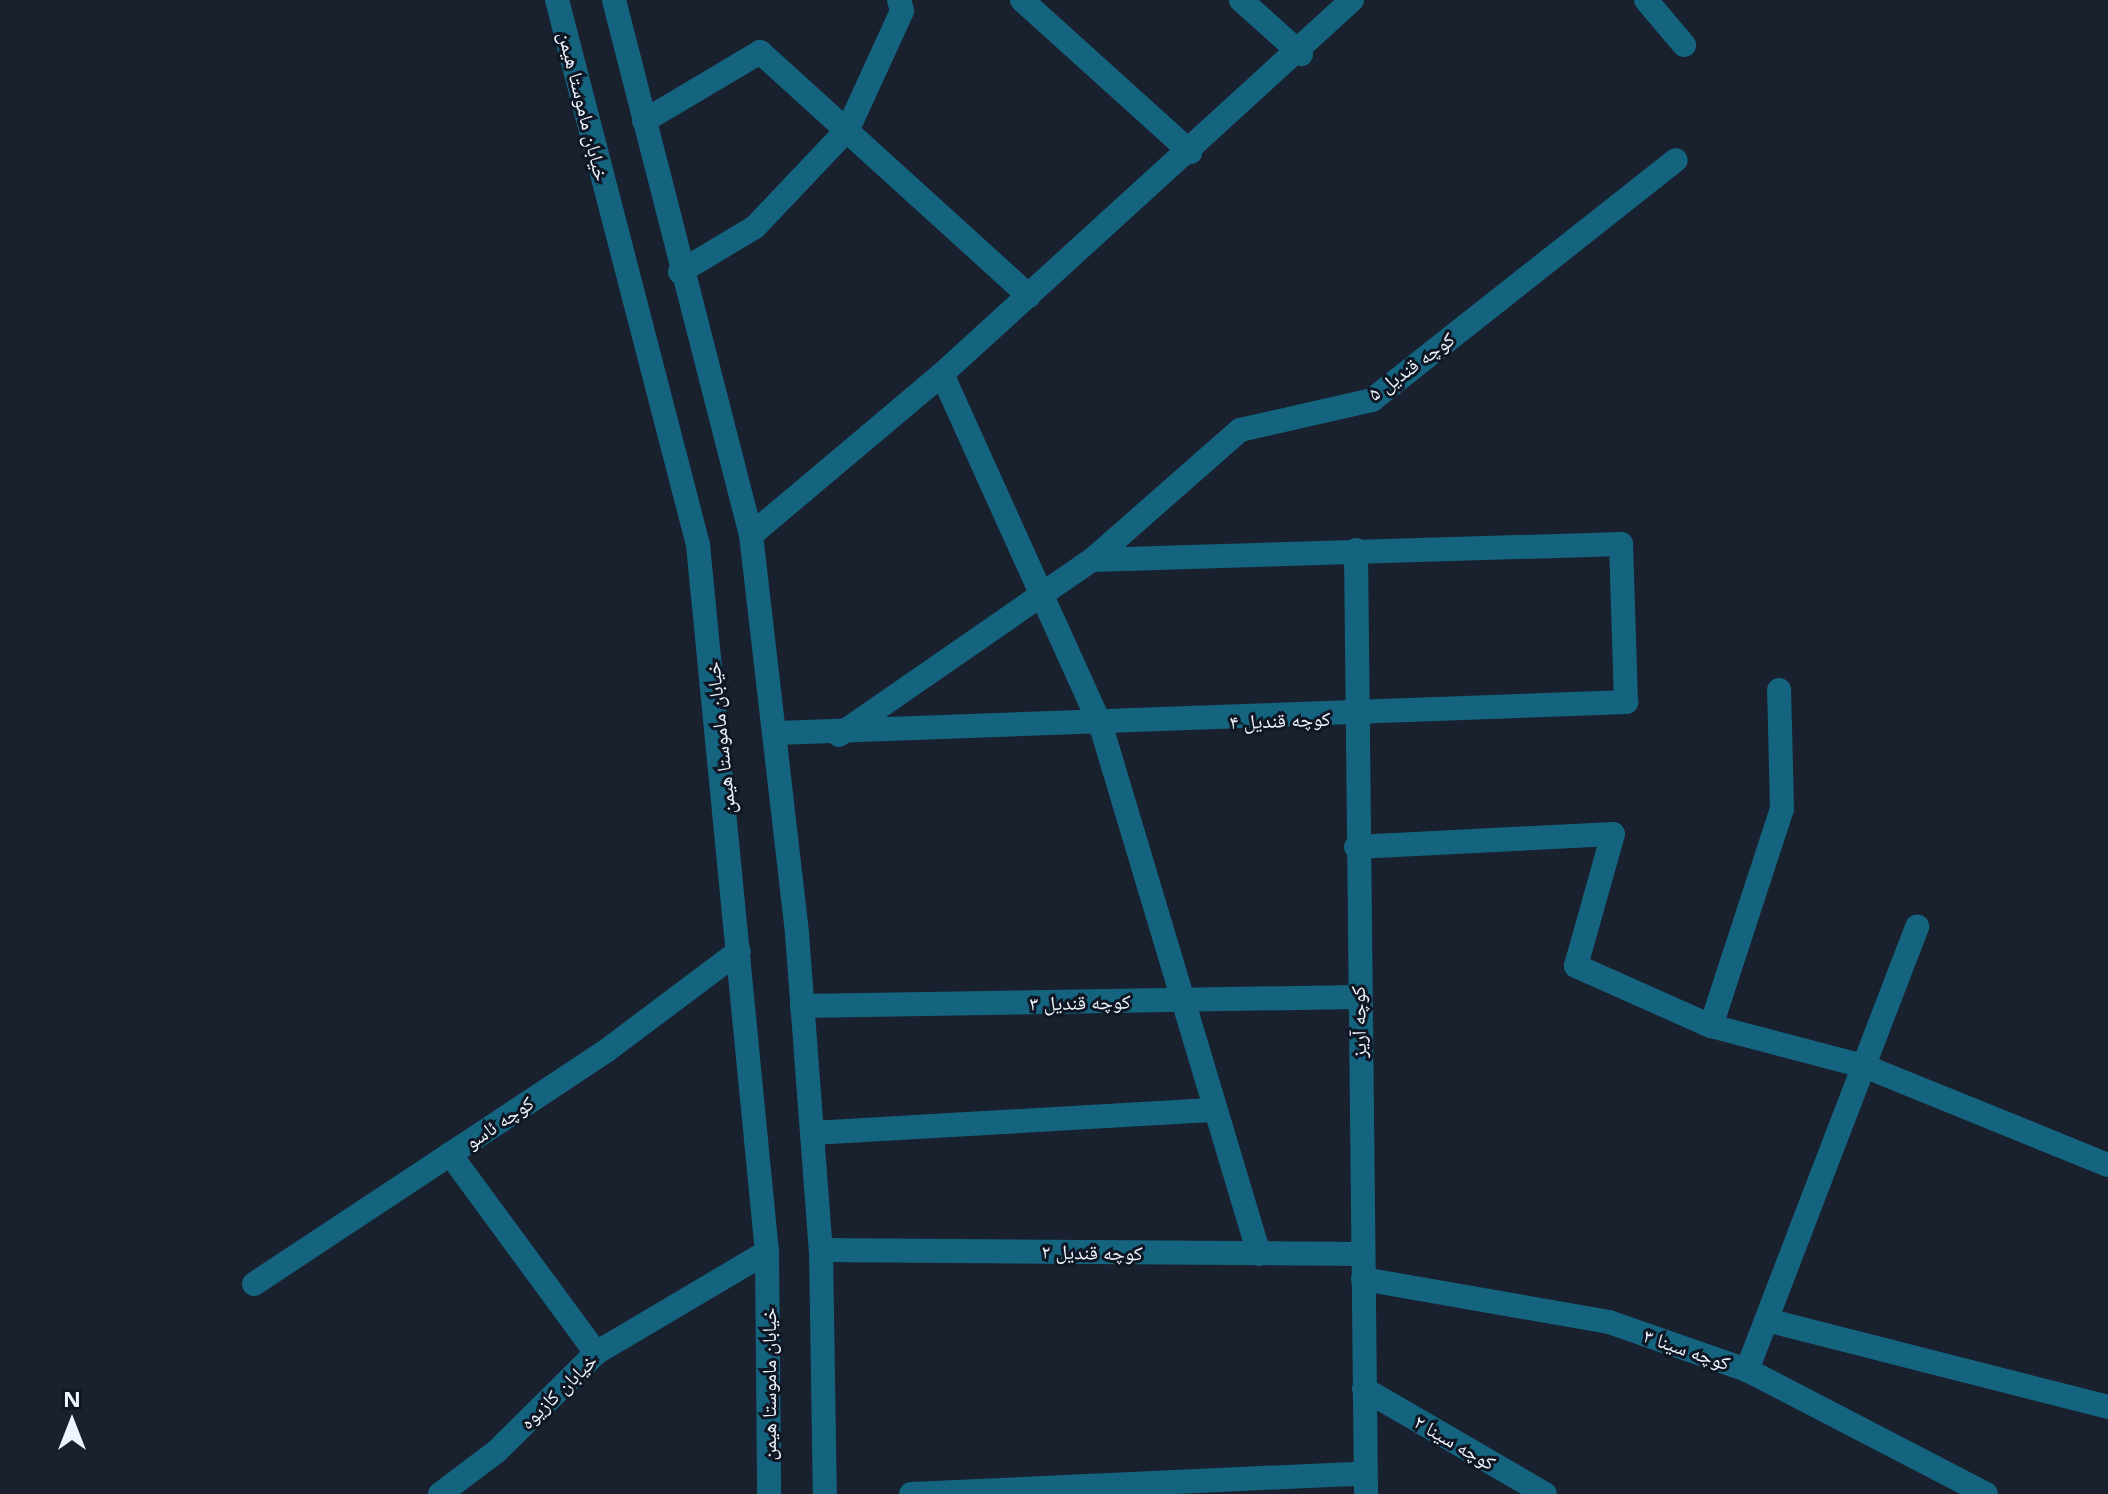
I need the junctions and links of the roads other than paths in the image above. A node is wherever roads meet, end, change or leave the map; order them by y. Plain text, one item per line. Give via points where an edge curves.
1 (557, 0) edge
2 (614, 0) edge
3 (899, 0) edge
4 (1022, 0) edge
5 (1241, 0) edge
6 (1352, 0) edge
7 (1646, 0) edge
8 (1684, 45) dead end
9 (1301, 54) junction
10 (644, 121) junction
11 (848, 129) junction
12 (1190, 152) junction
13 (1676, 160) dead end
14 (680, 272) junction
15 (1029, 296) junction
16 (942, 374) junction
17 (751, 535) junction
18 (1356, 550) junction
19 (1092, 560) junction
20 (1041, 595) junction
21 (1779, 690) dead end
22 (1353, 717) junction
23 (1101, 726) junction
24 (777, 733) junction
25 (839, 735) junction
26 (1356, 847) junction
27 (1917, 926) dead end
28 (739, 951) junction
29 (1358, 997) junction
30 (1183, 1001) junction
31 (802, 1006) junction
32 (1711, 1026) junction
33 (1864, 1066) junction
34 (1215, 1110) junction
35 (812, 1133) junction
36 (450, 1154) junction
37 (2108, 1165) edge
38 (821, 1250) junction
39 (767, 1252) junction
40 (1259, 1254) junction
41 (1362, 1254) junction
42 (1363, 1279) junction
43 (254, 1284) dead end
44 (1767, 1320) junction
45 (596, 1353) junction
46 (1747, 1370) junction
47 (1364, 1389) junction
48 (2108, 1407) edge
49 (1366, 1484) edge
50 (444, 1493) edge
51 (769, 1494) edge
52 (825, 1494) edge
53 (911, 1494) edge
54 (1545, 1494) edge
55 (1986, 1494) edge

1 - 28 street, خیابان ماموستا هیمن via 698,545
2 - 10 street
3 - 11 street via 902,11
4 - 12 street
5 - 9 street
6 - 9 street
7 - 8 street
9 - 12 street
10 - 11 street via 760,52
10 - 14 street
11 - 14 street via 755,227
11 - 15 street
12 - 15 street
13 - 19 street, کوچه قندیل ۵ via 1372,400 1240,430
14 - 17 street
15 - 16 street
16 - 17 street
16 - 20 street
17 - 24 street
18 - 19 street
18 - 22 street, کوچه آریز
18 - 22 street, کوچه قندیل ۴ via 1621,544 1626,702
19 - 20 street, کوچه قندیل ۵
20 - 23 street
20 - 25 street, کوچه قندیل ۵
21 - 32 street via 1782,809
22 - 23 street, کوچه قندیل ۴
22 - 26 street, کوچه آریز
23 - 25 street, کوچه قندیل ۴
23 - 30 street
24 - 25 street, کوچه قندیل ۴
24 - 31 street
26 - 29 street, کوچه آریز
26 - 32 street via 1613,834 1576,966
27 - 33 street
28 - 36 street, کوچه ئاسو
28 - 39 street, خیابان ماموستا هیمن
29 - 30 street, کوچه قندیل ۳
29 - 41 street, کوچه آریز
30 - 31 street, کوچه قندیل ۳
30 - 34 street
31 - 35 street
32 - 33 street
33 - 37 street
33 - 44 street
34 - 35 street
34 - 40 street
35 - 38 street
36 - 43 street, کوچه ئاسو
36 - 45 street
38 - 40 street, کوچه قندیل ۲
38 - 52 street
39 - 45 street, خیابان کازیوه
39 - 51 street, خیابان ماموستا هیمن
40 - 41 street, کوچه قندیل ۲
41 - 42 street, کوچه آریز
42 - 46 street, کوچه سینا ۳ via 1609,1322
42 - 47 street, کوچه آریز
44 - 46 street
44 - 48 street
45 - 50 street, خیابان کازیوه via 496,1452
46 - 55 street, کوچه سینا ۳
47 - 49 street, کوچه آریز
47 - 54 street, کوچه سینا ۲
49 - 53 street

